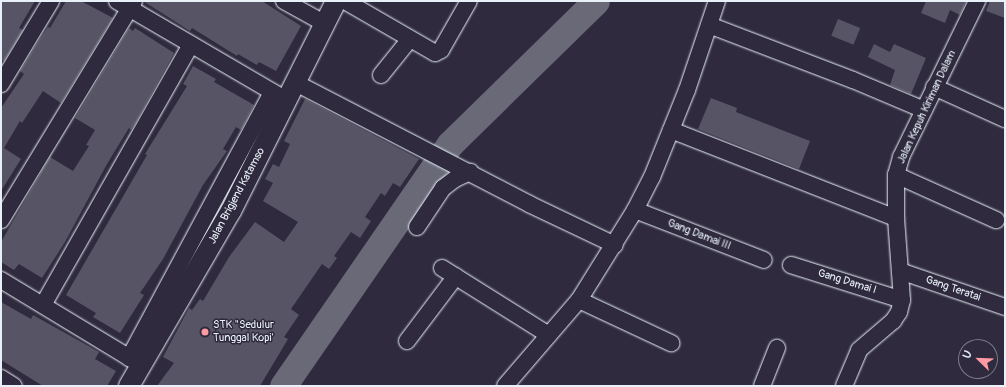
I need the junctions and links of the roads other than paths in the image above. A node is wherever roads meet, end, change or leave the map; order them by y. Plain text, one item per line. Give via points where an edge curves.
1 (51, 1) edge
2 (284, 1) edge
3 (336, 1) edge
4 (345, 1) edge
5 (469, 1) edge
6 (717, 1) edge
7 (977, 1) edge
8 (127, 3) edge
9 (324, 23) junction
10 (709, 25) junction
11 (409, 40) junction
12 (190, 46) junction
13 (380, 75) dead end
14 (1, 84) edge
15 (934, 87) junction
16 (284, 91) junction
17 (924, 110) junction
18 (1005, 119) edge
19 (671, 130) junction
20 (468, 170) junction
21 (896, 175) junction
22 (635, 210) junction
23 (896, 218) junction
24 (1, 220) edge
25 (996, 220) dead end
26 (417, 226) dead end
27 (614, 245) junction
28 (764, 260) dead end
29 (791, 265) dead end
30 (442, 268) dead end
31 (900, 271) junction
32 (456, 276) junction
33 (1, 280) edge
34 (579, 300) junction
35 (902, 300) junction
36 (43, 305) junction
37 (1005, 307) edge
38 (549, 334) junction
39 (407, 341) dead end
40 (671, 343) dead end
41 (777, 348) dead end
42 (136, 362) junction
43 (1, 378) edge
44 (14, 386) edge
45 (130, 386) edge
46 (506, 386) edge
47 (762, 386) edge
48 (844, 386) edge

1 - 14 street
2 - 9 street
3 - 9 street, Jalan Brigjend Katamso
4 - 11 street
5 - 11 street via 439,52 432,53
6 - 10 street
7 - 15 street, Jalan Kepuh Kiriman Dalam
8 - 12 street
8 - 24 street
9 - 16 street, Jalan Brigjend Katamso
10 - 17 street
10 - 19 street
11 - 13 street
12 - 16 street
12 - 36 street
15 - 17 street, Jalan Kepuh Kiriman Dalam
15 - 18 street
16 - 20 street
16 - 42 street, Jalan Brigjend Katamso via 251,150 231,211
17 - 21 street, Jalan Kepuh Kiriman Dalam via 901,157
19 - 22 street
19 - 23 street
20 - 26 street via 443,188
20 - 27 street via 529,204
21 - 23 street, Jalan Kepuh Kiriman Dalam
21 - 25 street
22 - 27 street
22 - 28 street, Gang Damai III
23 - 31 street, Jalan Kepuh Kiriman Dalam
27 - 34 street
29 - 35 street, Gang Damai I
30 - 32 street
31 - 35 street, Jalan Kepuh Kiriman Dalam
31 - 37 street, Gang Teratai
32 - 38 street
32 - 39 street
33 - 36 street
34 - 38 street
34 - 40 street
35 - 48 street via 893,321 859,350
36 - 42 street
38 - 46 street
41 - 47 street
42 - 45 street, Jalan Brigjend Katamso
43 - 44 street

